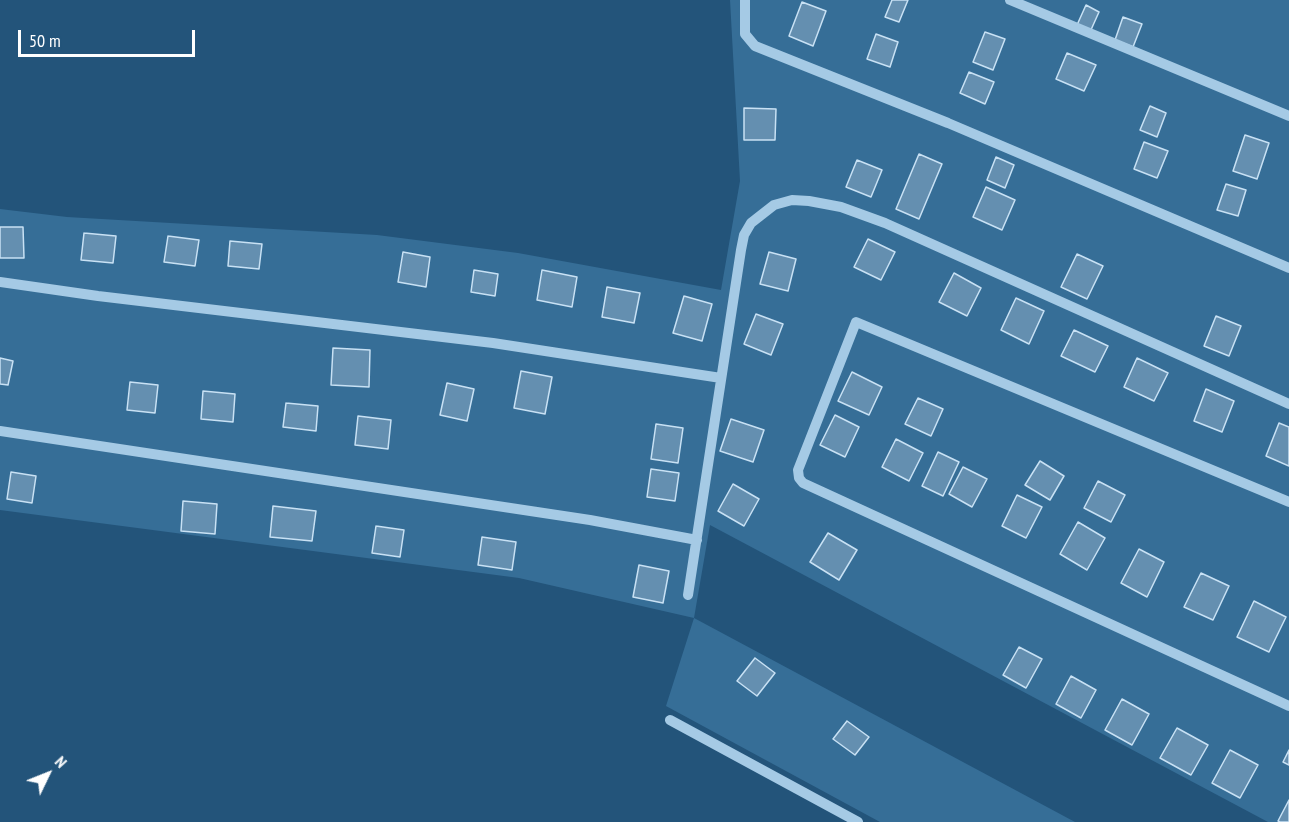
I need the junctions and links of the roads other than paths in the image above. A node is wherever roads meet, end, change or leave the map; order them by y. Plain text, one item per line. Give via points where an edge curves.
1 (745, 0) edge
2 (1010, 0) edge
3 (1289, 116) edge
4 (1289, 268) edge
5 (0, 282) edge
6 (721, 378) junction
7 (1289, 404) edge
8 (0, 431) edge
9 (1289, 502) edge
10 (697, 540) junction
11 (688, 595) dead end
12 (1289, 706) edge
13 (670, 720) dead end
14 (858, 822) edge

1 - 4 lane via 745,34 755,46
2 - 3 lane
5 - 6 lane via 493,343
6 - 7 lane via 744,235 751,223 774,205 792,200 841,207 885,223
6 - 10 lane
8 - 10 lane via 567,516
9 - 12 lane via 856,321 798,470 803,483
10 - 11 lane
13 - 14 lane

